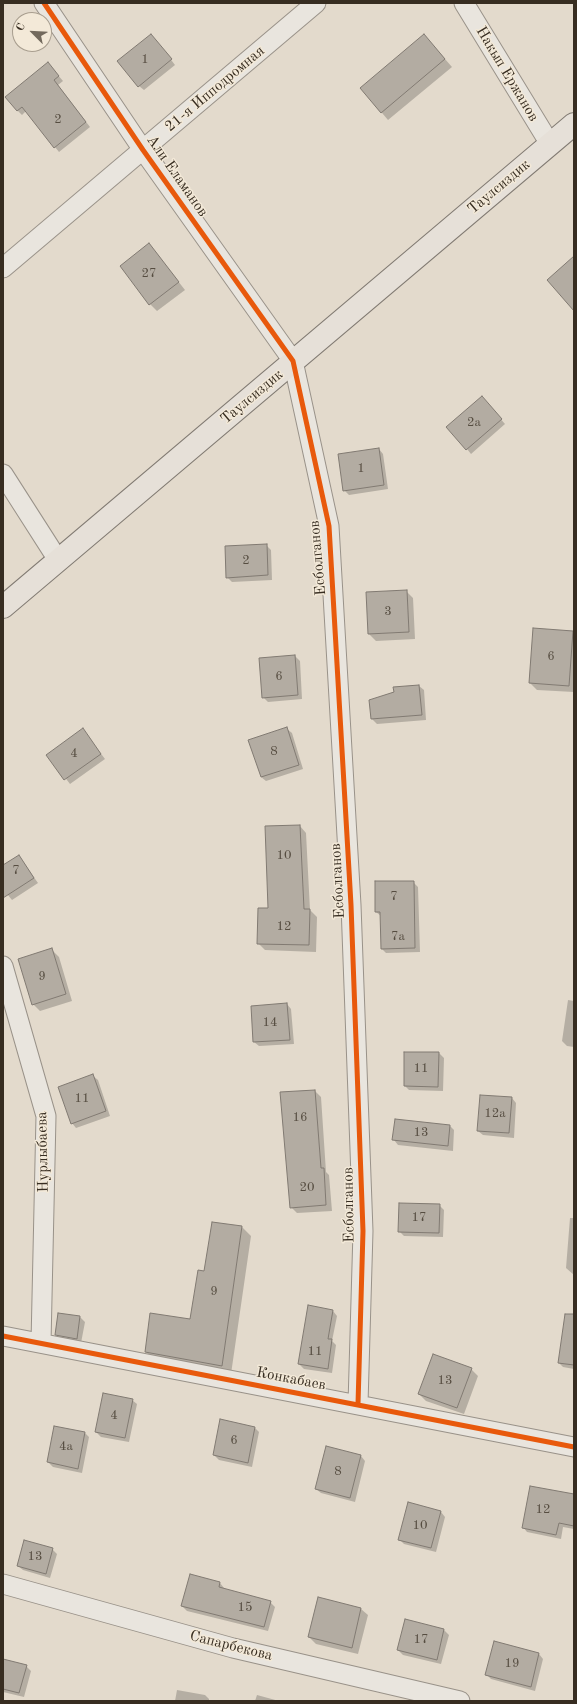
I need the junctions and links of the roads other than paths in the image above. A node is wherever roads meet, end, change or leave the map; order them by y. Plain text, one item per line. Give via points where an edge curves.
1 (44, 3) edge
2 (316, 3) edge
3 (464, 3) edge
4 (574, 124) edge
5 (550, 144) junction
6 (143, 150) junction
7 (3, 268) edge
8 (293, 361) junction
9 (3, 474) edge
10 (58, 560) junction
11 (3, 607) edge
12 (3, 966) edge
13 (3, 1336) edge
14 (41, 1343) junction
15 (358, 1404) junction
16 (574, 1447) edge
17 (3, 1584) edge
18 (460, 1701) edge

1 - 6 street, Али Еламанов
2 - 6 street, 21-я Ипподромная
3 - 5 street, Накып Ержанов
4 - 5 main road, Таулсиздик
5 - 8 main road, Таулсиздик
6 - 7 street, 21-я Ипподромная
6 - 8 street, Али Еламанов
8 - 10 main road, Таулсиздик
8 - 15 street, Есболганов via 329,526 330,542 351,905 363,1231
9 - 10 street
10 - 11 main road, Таулсиздик
12 - 14 street, Нурлыбаева via 46,1116
13 - 14 street, Конкабаев
14 - 15 street, Конкабаев
15 - 16 street, Конкабаев
17 - 18 street, Сапарбекова via 233,1648

